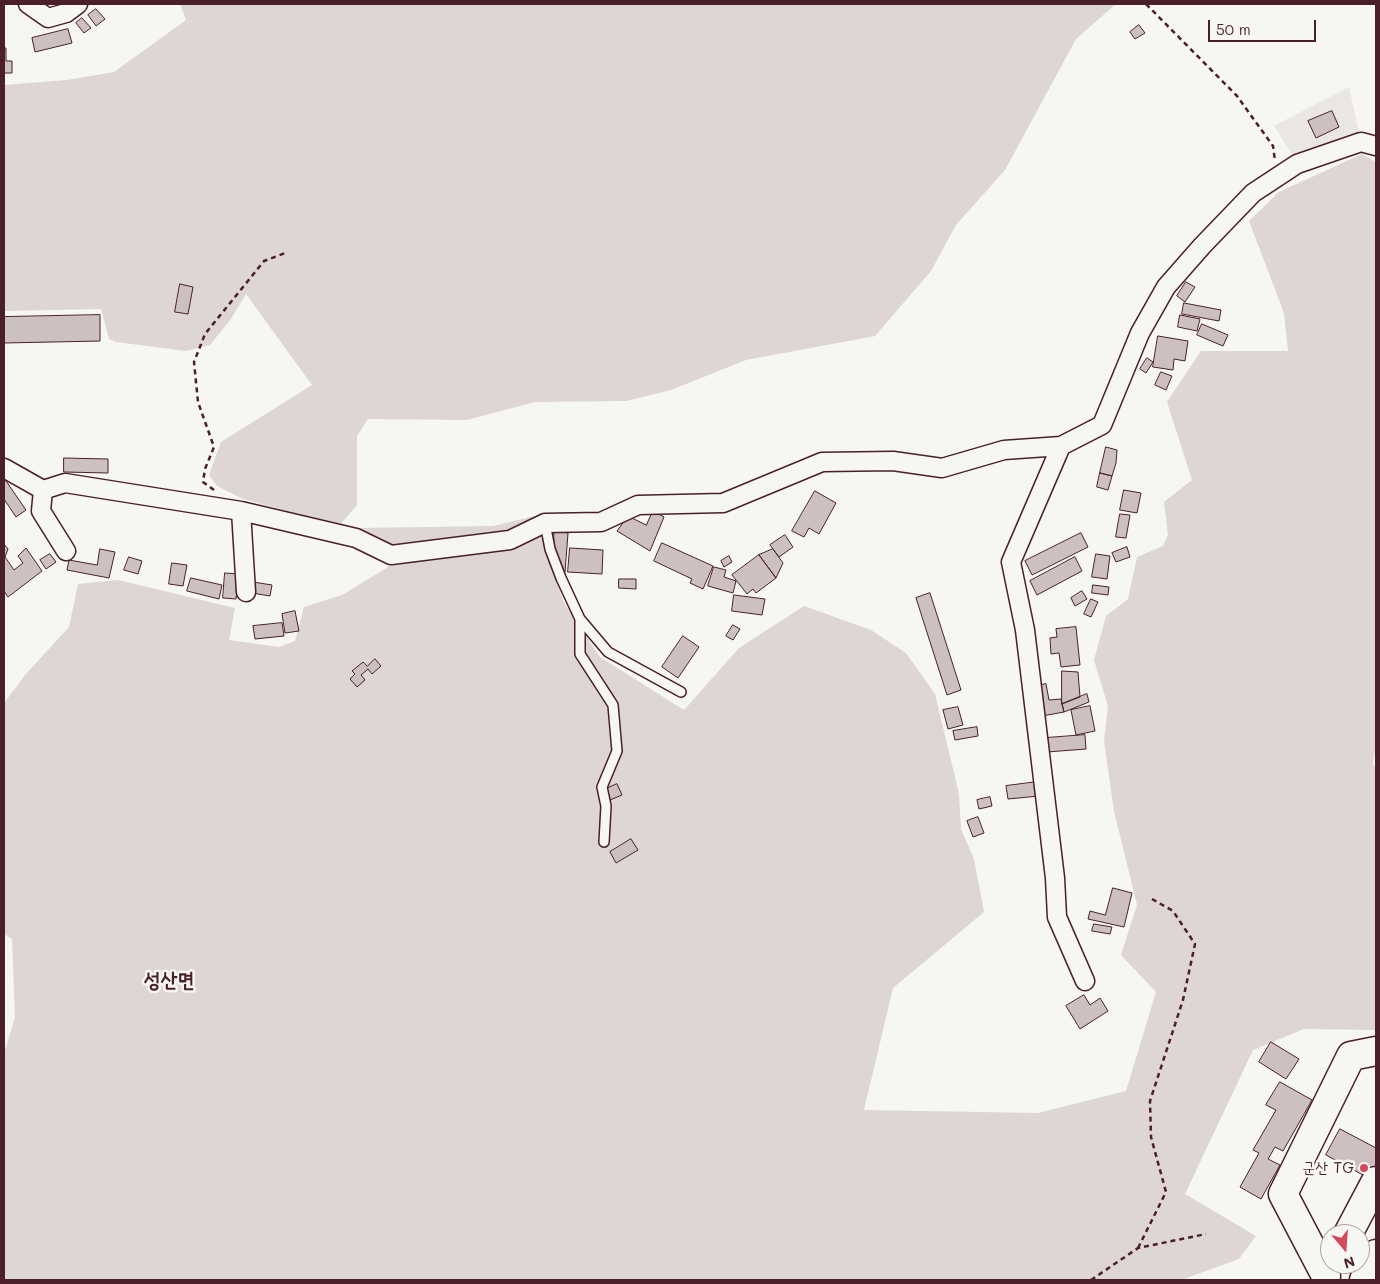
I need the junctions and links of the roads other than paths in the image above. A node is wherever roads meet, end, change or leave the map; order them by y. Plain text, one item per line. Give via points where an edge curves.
1 (28, 4) edge
2 (78, 4) edge
3 (1376, 146) edge
4 (1061, 446) junction
5 (4, 468) edge
6 (43, 490) junction
7 (241, 511) junction
8 (544, 523) junction
9 (66, 551) dead end
10 (246, 592) dead end
11 (580, 619) junction
12 (681, 692) dead end
13 (604, 842) dead end
14 (1085, 981) dead end
15 (1376, 1051) edge
16 (1376, 1181) edge
17 (1353, 1224) edge
18 (1376, 1254) edge
19 (1320, 1260) edge
20 (1364, 1280) edge

1 - 2 street via 48,18 66,13
3 - 4 street via 1361,142 1297,164 1252,193 1166,287 1140,333 1102,425
4 - 8 street via 1004,450 942,468 893,461 822,462 723,502 638,505 601,522
4 - 14 street via 1011,562 1025,630 1057,917
5 - 6 street
6 - 7 street via 65,483
6 - 9 street via 41,511
7 - 8 street via 356,538 391,555 510,540
7 - 10 street
8 - 11 lane via 550,549
11 - 12 lane via 608,652
11 - 13 lane via 580,654 613,705 617,751 602,787 606,806
15 - 19 highway via 1351,1056 1283,1194
16 - 17 highway
18 - 20 highway

